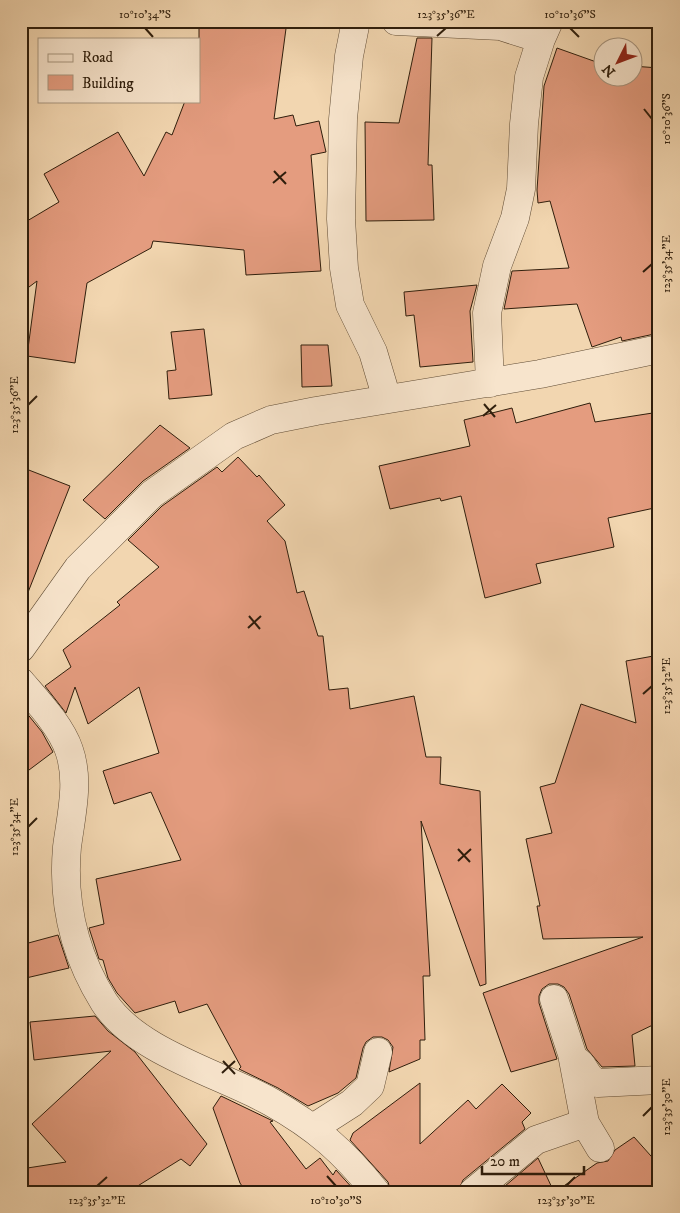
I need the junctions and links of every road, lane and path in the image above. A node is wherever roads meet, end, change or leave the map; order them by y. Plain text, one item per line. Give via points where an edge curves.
1 (356, 21) edge
2 (396, 21) edge
3 (545, 30) edge
4 (659, 350) edge
5 (490, 382) junction
6 (387, 399) junction
7 (21, 648) edge
8 (21, 682) edge
9 (554, 999) dead end
10 (378, 1052) dead end
11 (574, 1060) junction
12 (659, 1080) edge
13 (574, 1127) junction
14 (313, 1128) junction
15 (600, 1148) dead end
16 (376, 1192) edge
17 (473, 1192) edge

1 - 6 street via 343,119 340,219 344,268 350,305 373,352
2 - 3 street
3 - 5 street via 529,77 521,189 515,218 497,266 487,312
4 - 5 street
5 - 6 street
6 - 7 street via 271,420 210,451 152,494 78,568
8 - 14 street via 48,714 69,749 74,776 65,891 70,926 87,974 106,1004 131,1030 179,1059 270,1101
9 - 11 street
10 - 14 street via 370,1086 352,1103
11 - 12 street via 592,1081 598,1083
11 - 13 street
13 - 15 street
13 - 17 street via 536,1140
14 - 16 street via 347,1157

